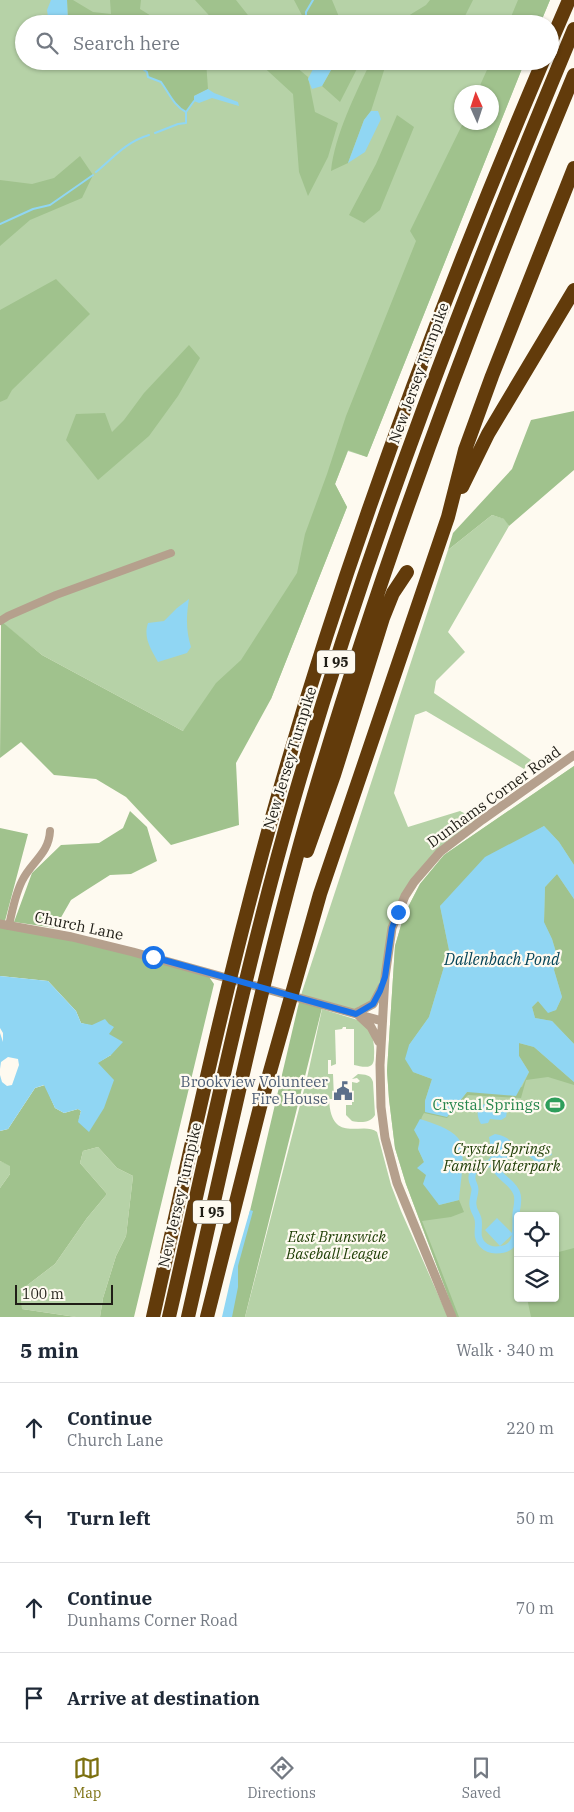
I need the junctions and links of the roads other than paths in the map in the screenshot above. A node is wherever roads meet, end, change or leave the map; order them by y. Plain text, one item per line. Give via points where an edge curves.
1 (569, 0) edge
2 (559, 23) edge
3 (574, 29) edge
4 (559, 66) edge
5 (539, 70) edge
6 (557, 70) edge
7 (574, 75) edge
8 (574, 168) edge
9 (574, 290) edge
10 (448, 517) junction
11 (171, 553) dead end
12 (407, 572) dead end
13 (0, 621) edge
14 (574, 755) edge
15 (50, 831) dead end
16 (4, 925) edge
17 (272, 951) junction
18 (385, 977) junction
19 (356, 1014) junction
20 (382, 1021) junction
21 (380, 1046) junction
22 (153, 1317) edge
23 (169, 1317) edge
24 (188, 1317) edge
25 (207, 1317) edge
26 (452, 1317) edge

1 - 2 highway
3 - 4 highway, New Jersey Turnpike / I 95
5 - 22 highway, New Jersey Turnpike / I 95 via 425,354 306,699 240,934
6 - 23 highway, New Jersey Turnpike / I 95 via 441,360 325,695 273,873 241,1000
7 - 17 highway, I 95 via 458,365 407,509 344,696
8 - 10 highway, I 95 via 465,450
9 - 10 highway via 488,434
10 - 25 highway, I 95 via 320,894 260,1107
11 - 13 street via 56,595
12 - 17 highway via 393,593 383,618 326,800
14 - 18 street, Dunhams Corner Road via 454,840 425,867 398,912 389,944
15 - 16 street via 49,842 22,881
16 - 19 street, Church Lane via 81,939
17 - 24 highway, I 95
18 - 19 street via 373,1004
18 - 20 street, Dunhams Corner Road
19 - 20 street, Church Lane
19 - 21 street via 371,1027
20 - 21 street, Dunhams Corner Road
21 - 26 street, Dunhams Corner Road via 381,1107 386,1148

